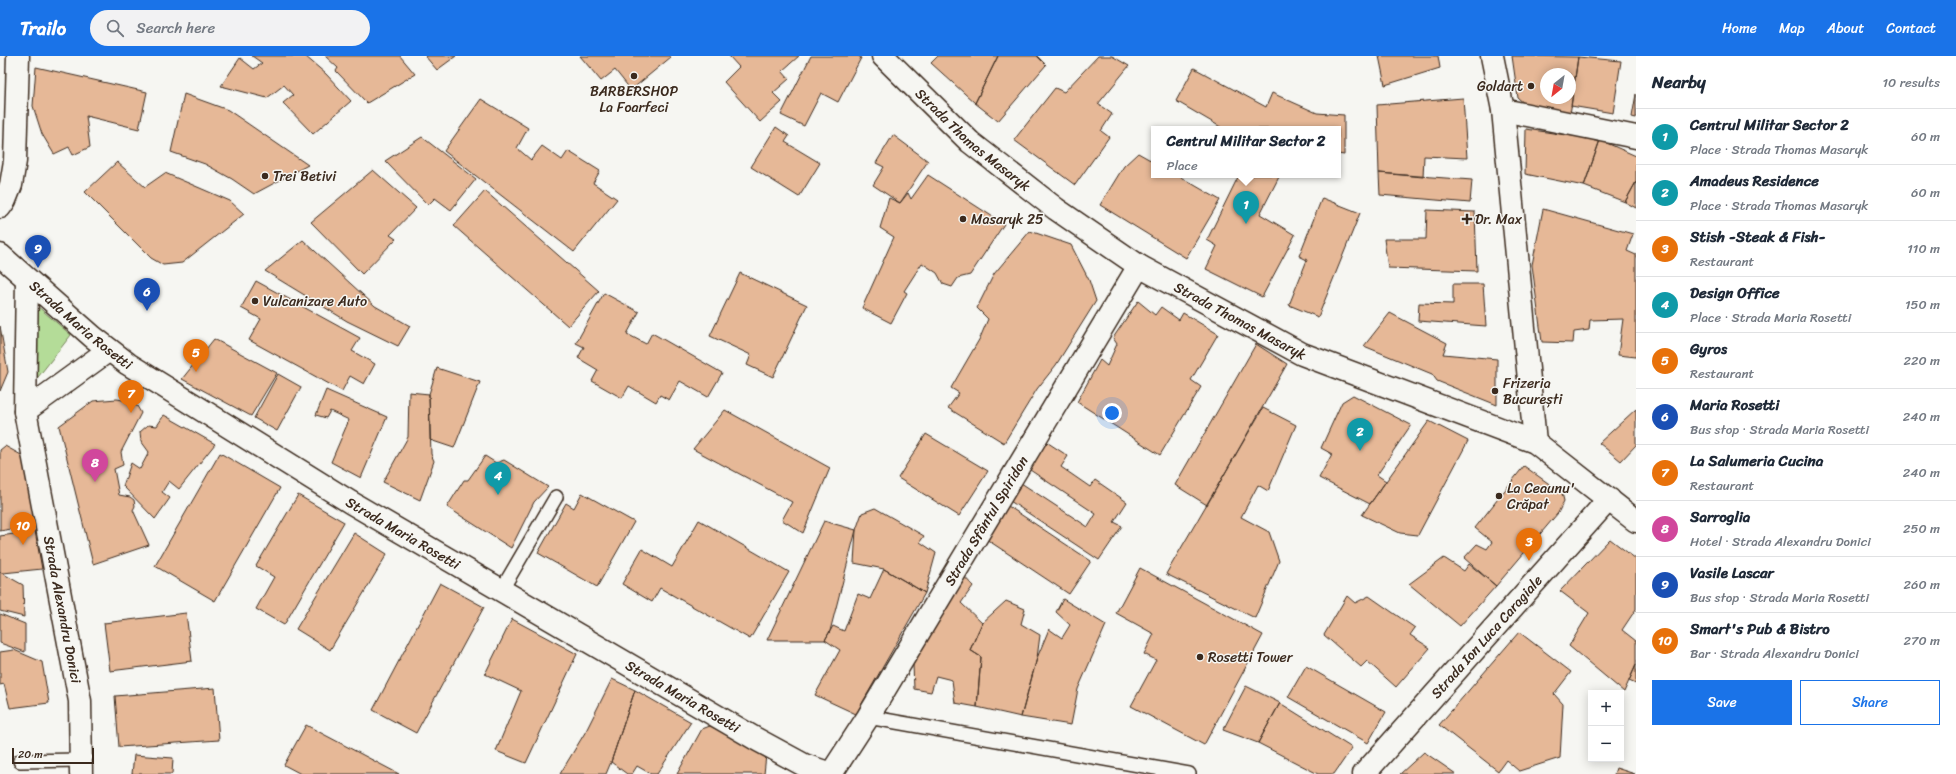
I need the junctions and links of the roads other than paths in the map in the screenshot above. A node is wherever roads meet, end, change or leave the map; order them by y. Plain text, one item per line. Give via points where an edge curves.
1 (18, 56) edge
2 (883, 56) edge
3 (1492, 56) edge
4 (1503, 110) junction
5 (1636, 137) edge
6 (0, 207) edge
7 (0, 255) edge
8 (1139, 266) junction
9 (27, 279) junction
10 (109, 350) junction
11 (25, 411) junction
12 (1535, 442) junction
13 (556, 497) dead end
14 (1609, 500) junction
15 (1636, 521) edge
16 (501, 591) junction
17 (868, 717) junction
18 (20, 761) dead end
19 (81, 767) edge
20 (799, 769) edge
21 (830, 774) edge
22 (1188, 774) edge
23 (1364, 774) edge

1 - 6 street via 15,162 12,185
2 - 8 street, Strada Thomas Masaryk via 970,142 1056,209
3 - 4 street
4 - 5 street
4 - 12 street
7 - 9 street, Strada Maria Rosetti
8 - 12 street, Strada Thomas Masaryk via 1302,354
8 - 17 street, Strada Sfântul Spiridon
9 - 10 street, Strada Maria Rosetti
9 - 11 street, Strada Alexandru Donici
10 - 11 street
10 - 16 street, Strada Maria Rosetti via 350,502
11 - 19 street, Strada Alexandru Donici via 80,701
12 - 14 street, Strada Thomas Masaryk
13 - 16 lane
14 - 15 street, Strada Thomas Masaryk
14 - 23 street, Strada Ion Luca Caragiale
16 - 20 street, Strada Maria Rosetti
17 - 21 street, Strada Sfântul Spiridon
17 - 22 lane
18 - 19 lane
20 - 21 street, Strada Maria Rosetti

